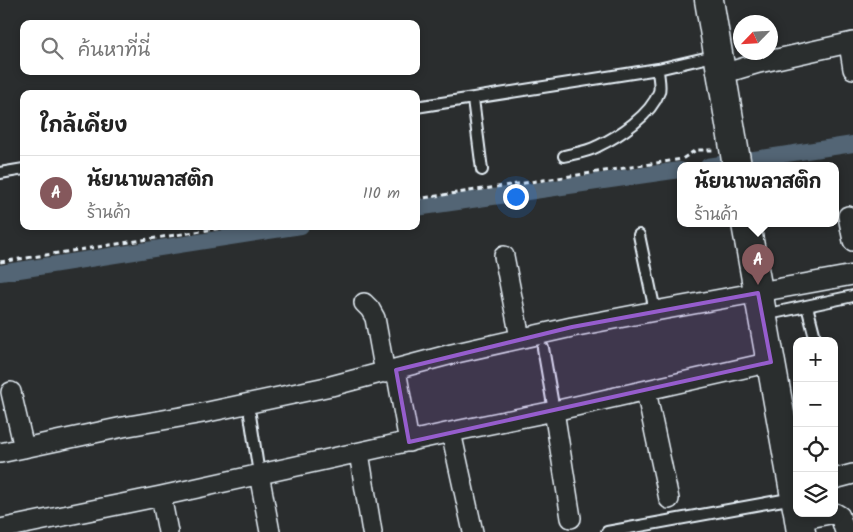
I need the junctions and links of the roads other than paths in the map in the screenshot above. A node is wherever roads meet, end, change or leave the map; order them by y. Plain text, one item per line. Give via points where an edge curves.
1 (709, 0) edge
2 (851, 43) edge
3 (721, 65) junction
4 (658, 69) junction
5 (853, 70) edge
6 (473, 99) junction
7 (420, 106) edge
8 (564, 156) dead end
9 (736, 159) edge
10 (20, 170) edge
11 (482, 170) dead end
12 (0, 173) edge
13 (848, 216) dead end
14 (747, 227) edge
15 (639, 234) dead end
16 (853, 241) edge
17 (504, 256) dead end
18 (853, 276) edge
19 (853, 296) edge
20 (364, 303) dead end
21 (761, 304) junction
22 (807, 306) junction
23 (655, 311) junction
24 (815, 337) edge
25 (520, 338) junction
26 (543, 348) dead end
27 (771, 362) junction
28 (391, 372) junction
29 (646, 391) junction
30 (11, 392) dead end
31 (554, 411) junction
32 (250, 415) dead end
33 (452, 432) junction
34 (409, 442) junction
35 (24, 448) junction
36 (0, 453) edge
37 (358, 453) junction
38 (259, 474) junction
39 (853, 474) edge
40 (838, 478) edge
41 (793, 485) edge
42 (161, 496) junction
43 (669, 498) dead end
44 (793, 508) edge
45 (838, 514) edge
46 (571, 518) dead end
47 (63, 524) edge
48 (0, 529) edge
49 (168, 532) edge
50 (270, 532) edge
51 (372, 532) edge
52 (473, 532) edge
53 (607, 532) edge
54 (845, 532) edge

1 - 3 main road
2 - 3 street via 759,63
2 - 5 street
3 - 4 lane
3 - 9 main road
4 - 6 lane
4 - 8 lane via 659,91 642,118 599,146
6 - 7 lane
6 - 11 lane
10 - 12 lane
13 - 16 street
14 - 21 main road
15 - 23 lane
17 - 25 street
18 - 21 street
19 - 22 lane
20 - 28 street via 374,318
21 - 22 lane
21 - 23 street
21 - 27 main road
22 - 24 lane
23 - 25 street
25 - 28 street
26 - 31 lane
27 - 29 street
27 - 41 main road
28 - 34 street
28 - 35 street
29 - 31 street
29 - 43 street
30 - 35 street
31 - 33 street
31 - 46 street
32 - 38 lane
33 - 34 street
33 - 52 street
34 - 37 street
35 - 36 street
37 - 38 street
37 - 51 street
38 - 42 street
38 - 50 street
39 - 40 street
42 - 47 street
42 - 49 street
44 - 53 lane
45 - 54 street
47 - 48 street

